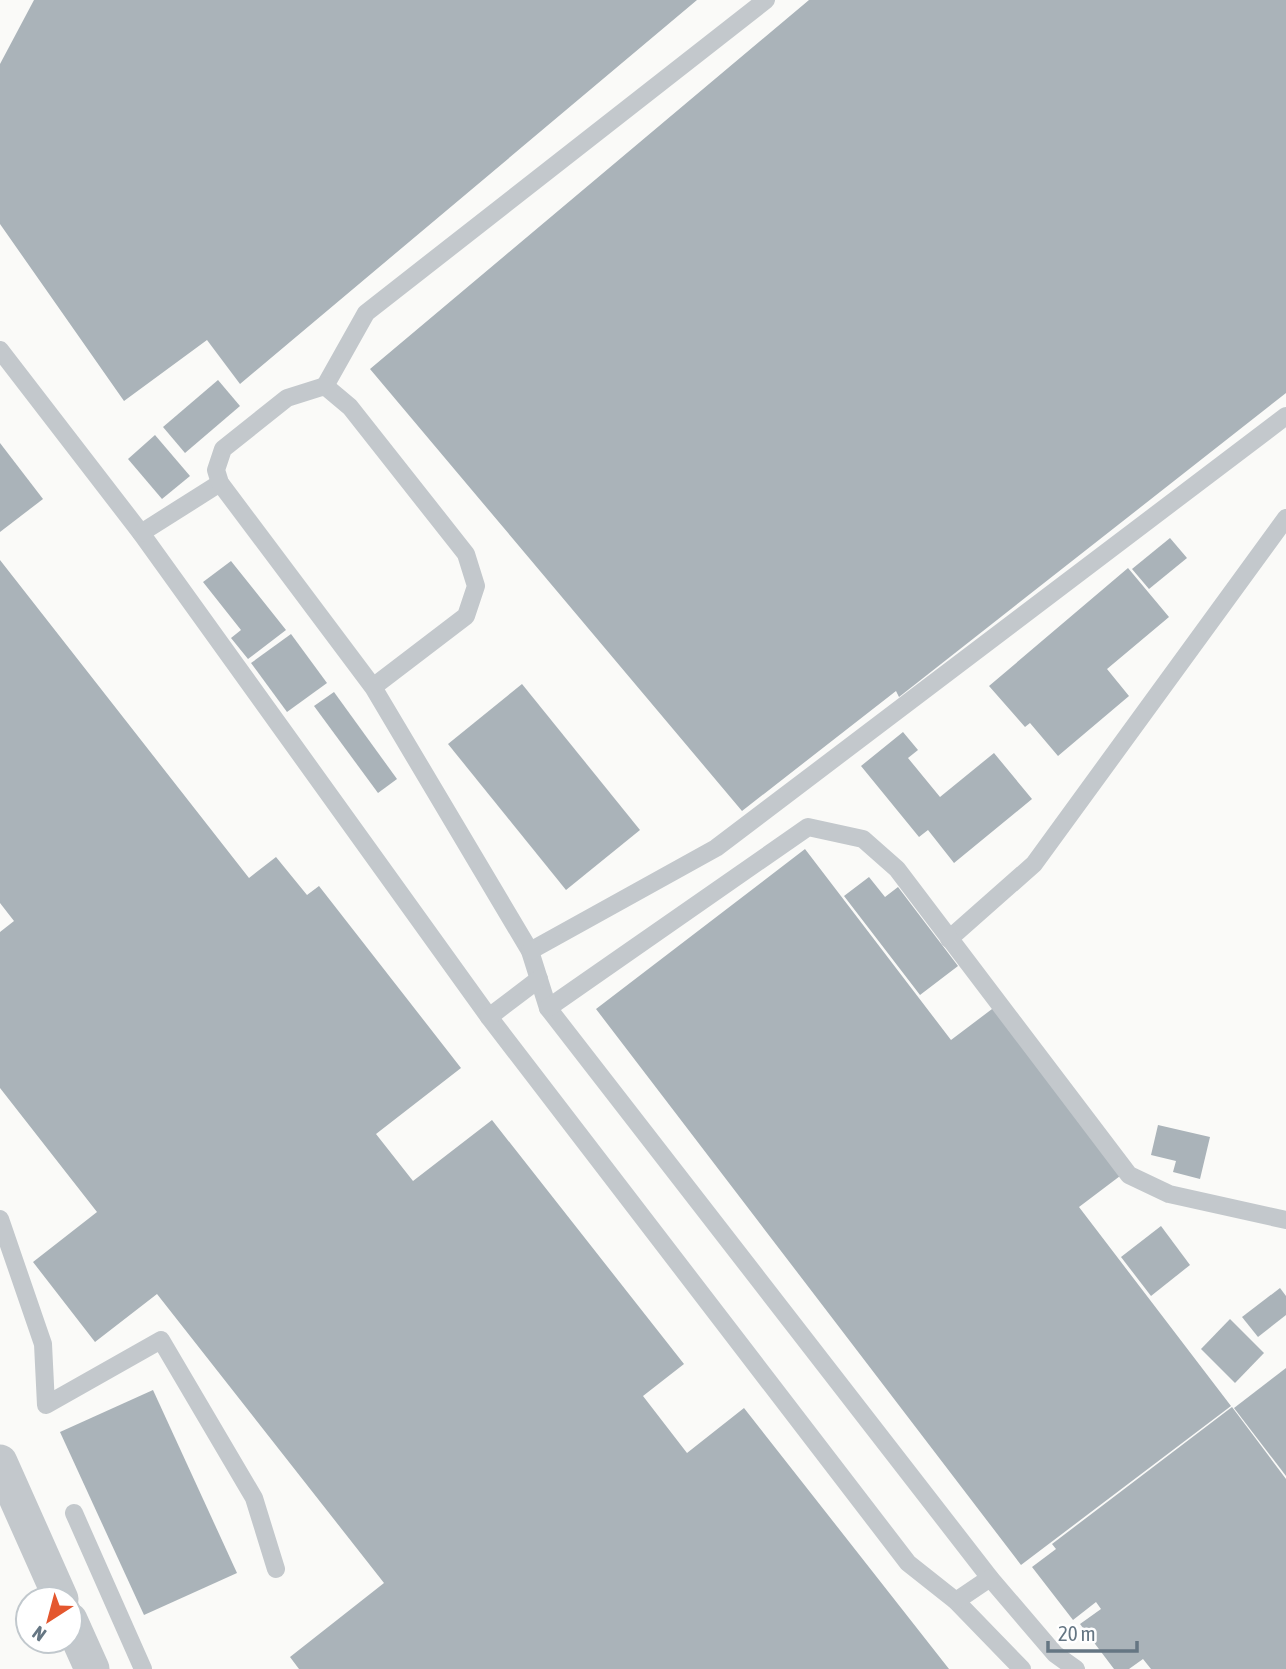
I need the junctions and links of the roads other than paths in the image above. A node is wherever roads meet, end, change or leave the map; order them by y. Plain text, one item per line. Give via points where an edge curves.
1 (766, 0) edge
2 (2, 358) edge
3 (325, 386) junction
4 (1286, 416) edge
5 (220, 484) junction
6 (1286, 519) edge
7 (141, 533) junction
8 (373, 687) junction
9 (949, 939) junction
10 (530, 951) junction
11 (539, 979) junction
12 (548, 1008) junction
13 (489, 1017) junction
14 (0, 1219) edge
15 (1286, 1220) edge
16 (0, 1462) edge
17 (74, 1513) dead end
18 (276, 1569) dead end
19 (990, 1578) junction
20 (55, 1585) edge
21 (956, 1601) junction
22 (84, 1651) edge
23 (92, 1669) edge
24 (144, 1669) edge
25 (1022, 1669) edge
26 (1076, 1669) edge

1 - 3 lane via 366,313
2 - 7 lane
3 - 5 lane via 287,398 223,449 216,470
3 - 8 lane via 350,407 466,554 476,586 466,616
4 - 10 lane via 716,848
5 - 7 lane
5 - 8 lane
6 - 9 lane via 1034,864
7 - 13 lane
8 - 10 lane
9 - 12 lane via 897,869 863,839 808,827
9 - 15 lane via 1129,1175 1170,1194
10 - 11 lane
11 - 12 lane
11 - 13 lane
12 - 19 lane
13 - 21 lane via 908,1563
14 - 18 lane via 43,1344 46,1405 161,1340 254,1498
16 - 20 street
17 - 24 lane
19 - 21 lane
19 - 26 lane via 1055,1654
21 - 25 lane
22 - 23 street

